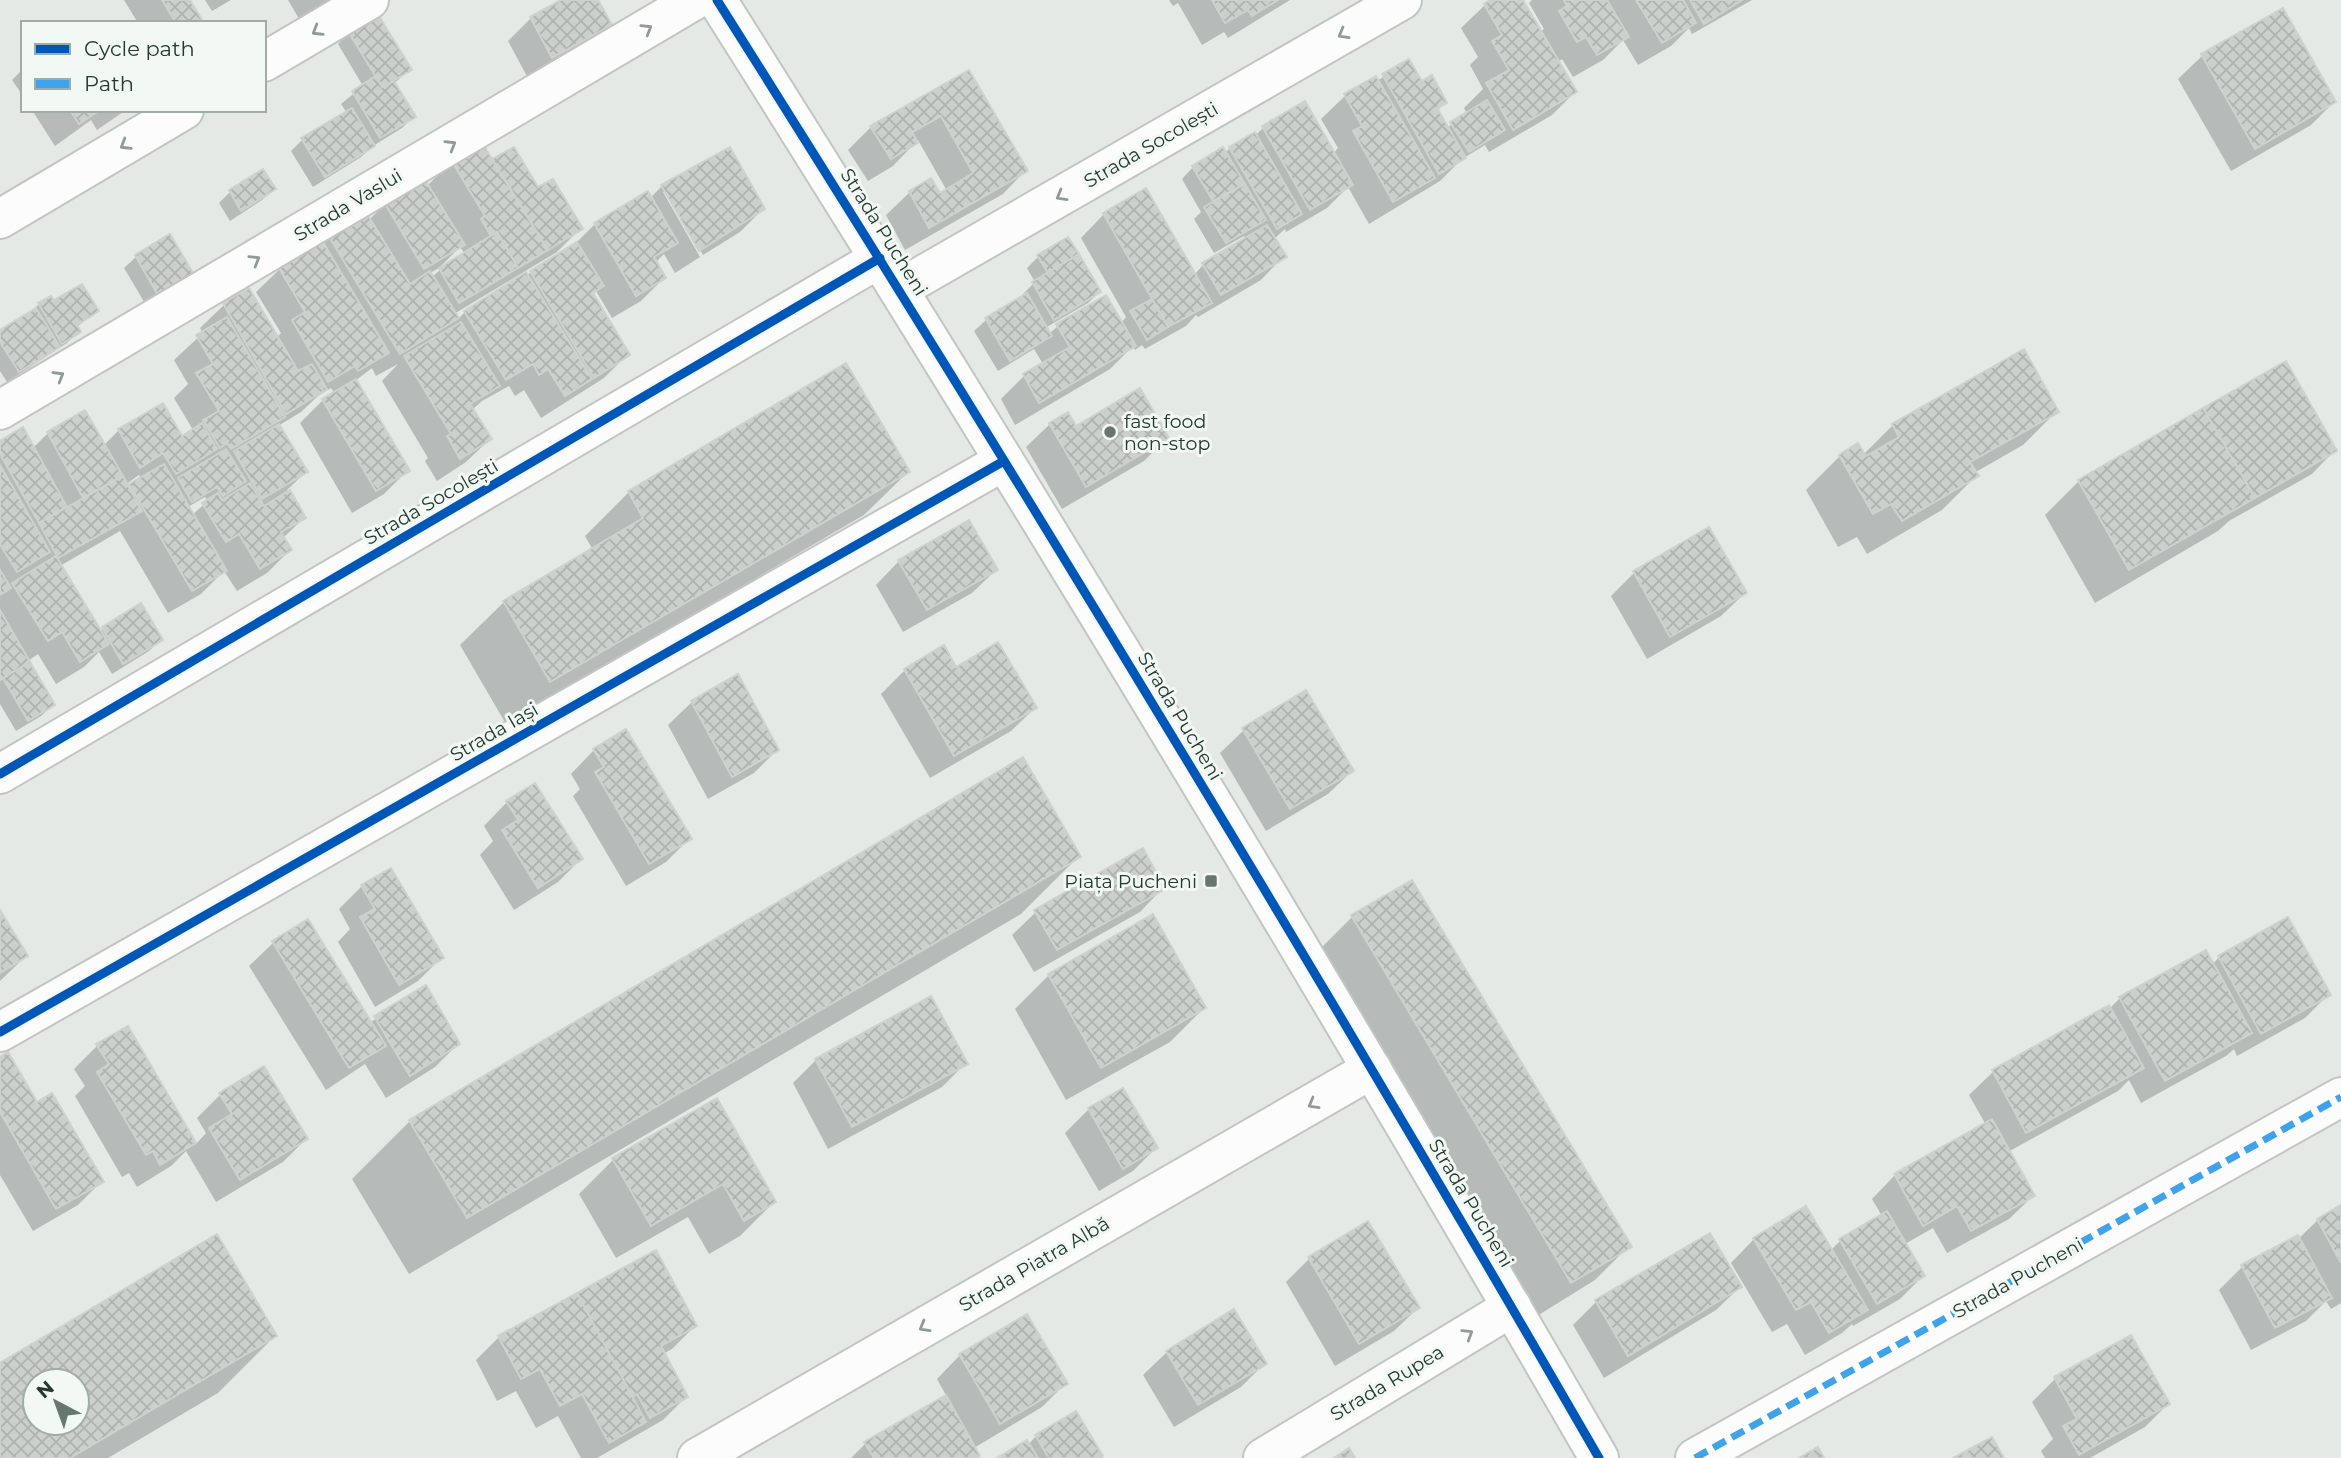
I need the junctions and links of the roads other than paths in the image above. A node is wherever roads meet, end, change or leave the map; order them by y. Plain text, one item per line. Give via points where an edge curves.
1 (369, 0) edge
2 (695, 0) edge
3 (717, 0) edge
4 (1402, 0) edge
5 (266, 61) edge
6 (181, 112) edge
7 (0, 219) edge
8 (890, 274) junction
9 (0, 410) edge
10 (1004, 461) junction
11 (0, 774) edge
12 (0, 1032) edge
13 (1372, 1069) junction
14 (2341, 1097) edge
15 (1512, 1307) junction
16 (697, 1458) edge
17 (1263, 1458) edge
18 (1599, 1458) edge
19 (1695, 1458) edge

1 -> 5 street
9 -> 2 street, Strada Vaslui
3 - 8 street, Strada Pucheni
4 -> 8 street, Strada Socolești
6 -> 7 street
8 - 10 street, Strada Pucheni
8 - 11 street, Strada Socolești
10 - 12 street, Strada Iași
10 - 13 street, Strada Pucheni
13 - 15 street, Strada Pucheni
13 -> 16 street, Strada Piatra Albă
14 - 19 street, Strada Pucheni
17 -> 15 street, Strada Rupea
15 - 18 street, Strada Pucheni

